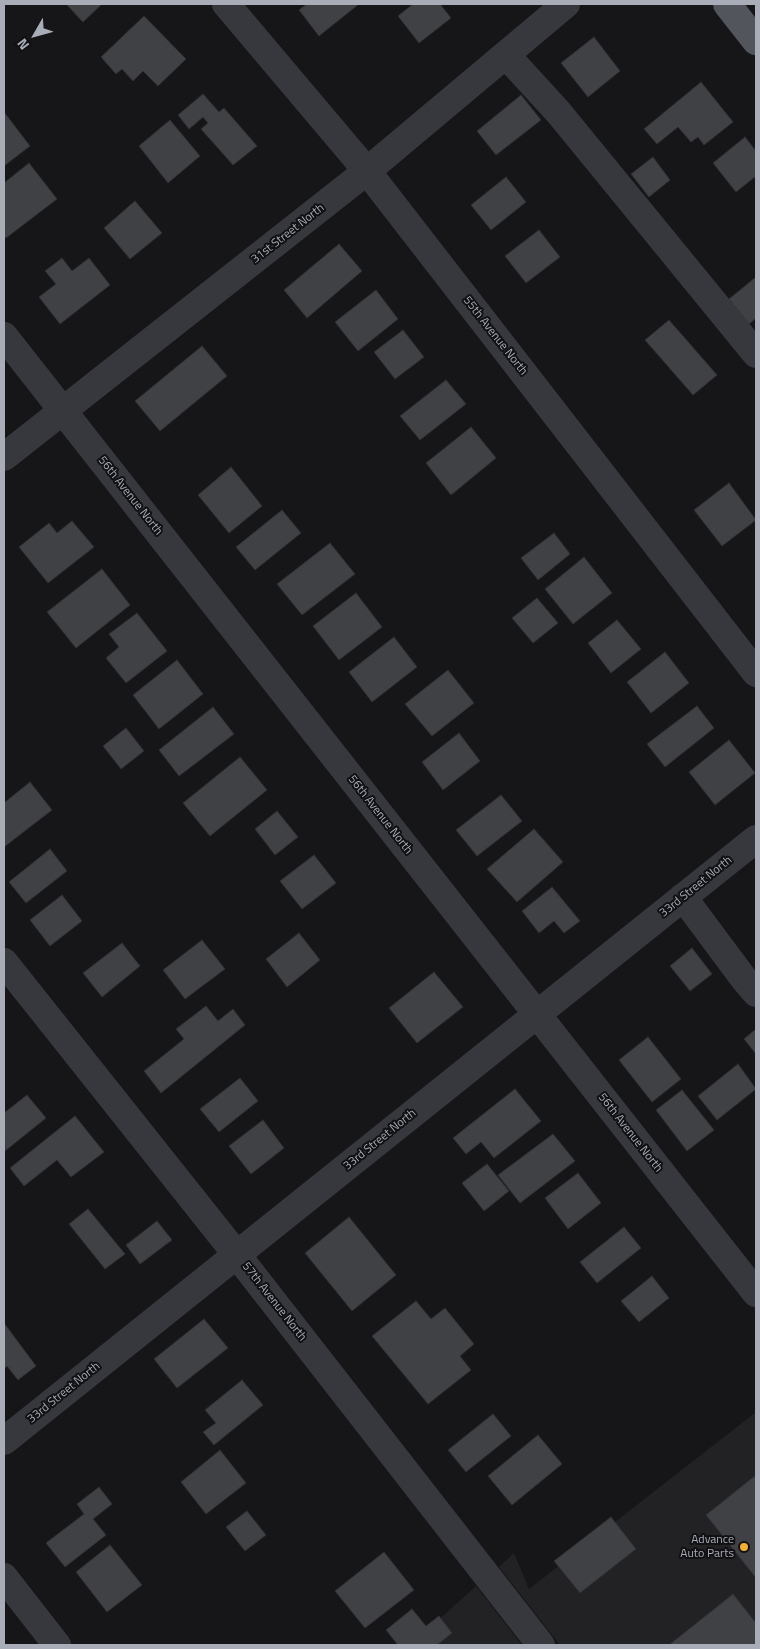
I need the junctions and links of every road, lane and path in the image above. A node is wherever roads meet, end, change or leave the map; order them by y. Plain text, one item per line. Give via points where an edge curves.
1 (226, 4) edge
2 (566, 4) edge
3 (727, 4) edge
4 (756, 41) edge
5 (506, 55) junction
6 (367, 171) junction
7 (4, 336) edge
8 (756, 354) edge
9 (63, 410) junction
10 (4, 457) edge
11 (756, 673) edge
12 (756, 839) edge
13 (683, 897) junction
14 (4, 962) edge
15 (756, 993) edge
16 (537, 1014) junction
17 (237, 1255) junction
18 (756, 1292) edge
19 (4, 1442) edge
20 (4, 1576) edge
21 (57, 1645) edge
22 (541, 1645) edge

1 - 6 street, 55th Avenue North
2 - 5 street, 31st Street North
3 - 4 main road
5 - 6 street, 31st Street North
5 - 8 street via 559,113
6 - 9 street, 31st Street North
6 - 11 street, 55th Avenue North
7 - 9 street, 56th Avenue North
9 - 10 street, 31st Street North
9 - 16 street, 56th Avenue North
12 - 13 street, 33rd Street North
13 - 15 street
13 - 16 street, 33rd Street North
14 - 17 street, 57th Avenue North
16 - 17 street, 33rd Street North
16 - 18 street, 56th Avenue North
17 - 19 street, 33rd Street North
17 - 22 street, 57th Avenue North
20 - 21 street

